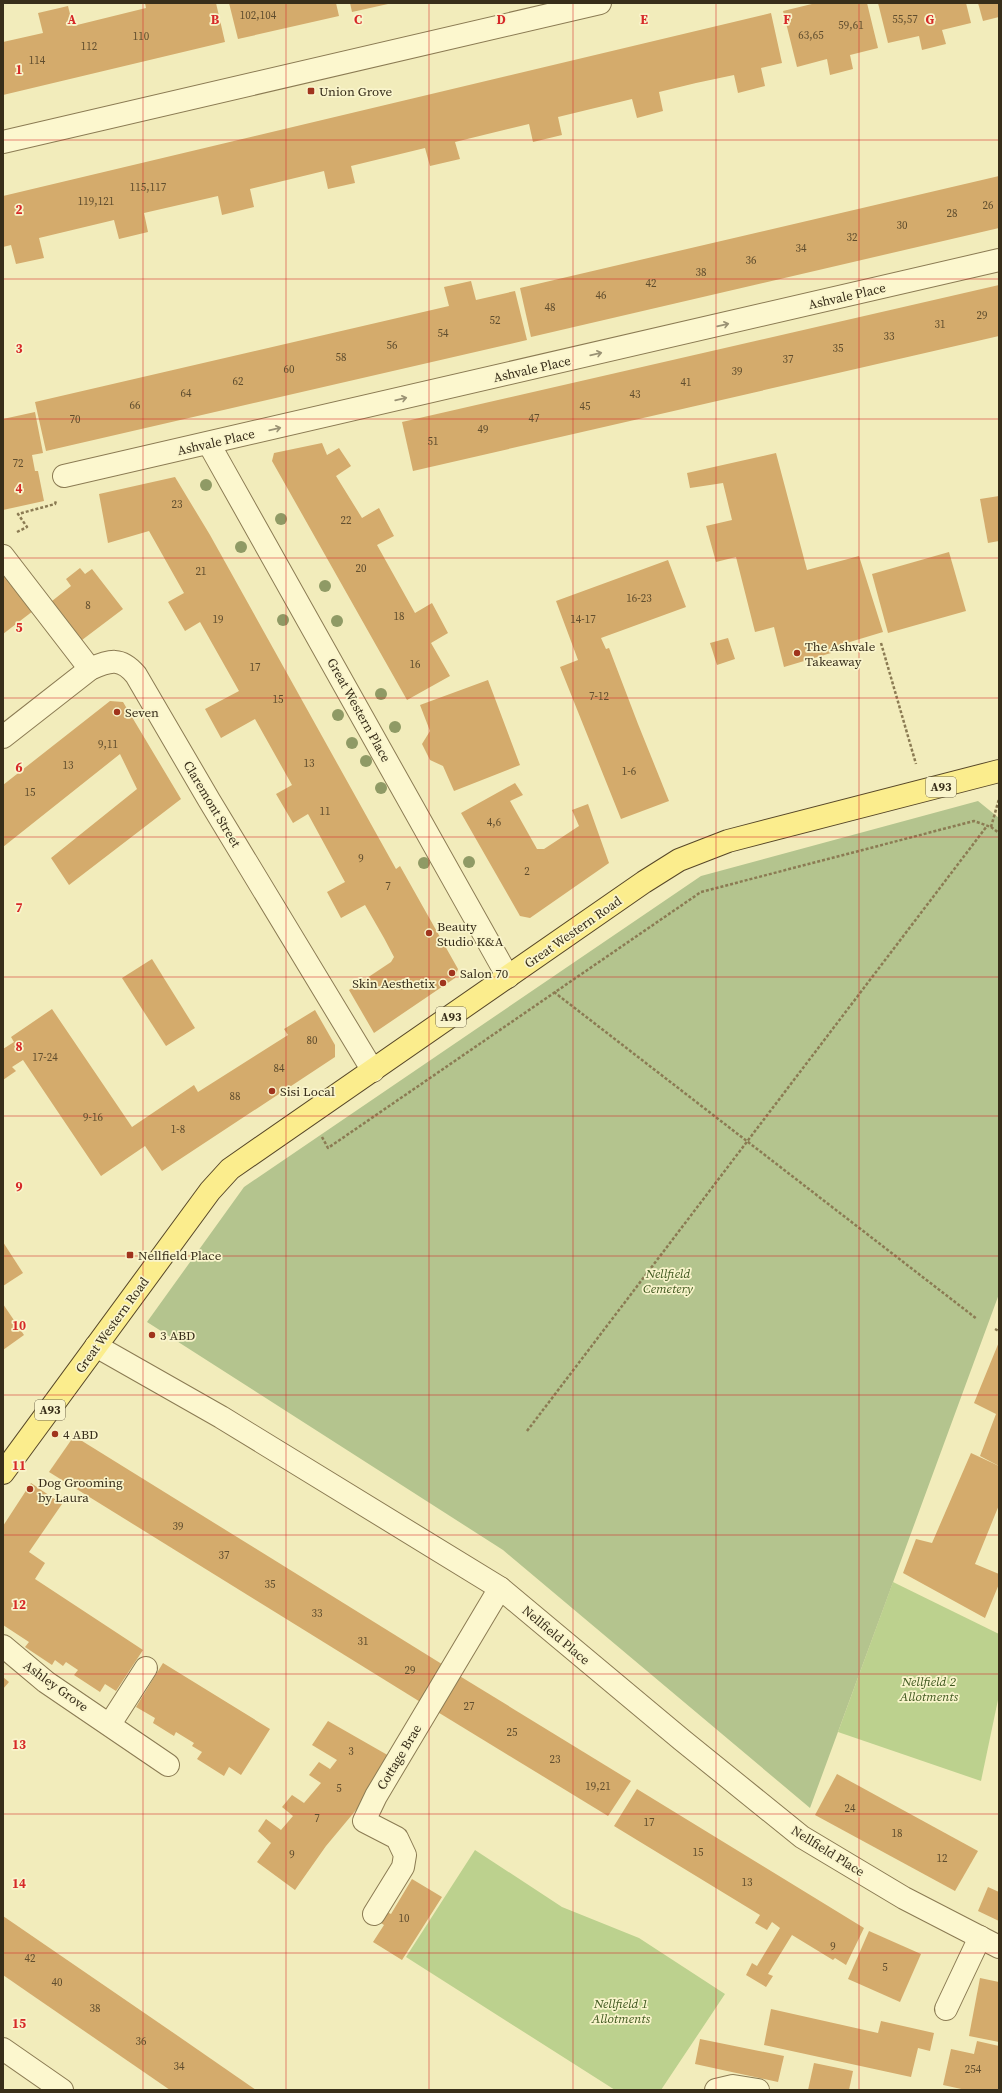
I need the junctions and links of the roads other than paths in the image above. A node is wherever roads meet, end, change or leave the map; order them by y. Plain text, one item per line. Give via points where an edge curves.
1 (600, 3) edge
2 (3, 142) edge
3 (999, 260) edge
4 (209, 444) junction
5 (64, 476) dead end
6 (3, 556) edge
7 (90, 669) junction
8 (3, 736) edge
9 (999, 771) edge
10 (508, 977) junction
11 (373, 1071) junction
12 (96, 1346) junction
13 (3, 1473) edge
14 (500, 1588) junction
15 (3, 1646) edge
16 (146, 1668) dead end
17 (110, 1724) junction
18 (168, 1765) dead end
19 (374, 1914) dead end
20 (990, 1942) edge
21 (946, 2009) dead end
22 (3, 2049) edge
23 (62, 2090) edge
24 (716, 2090) edge
25 (758, 2090) edge

1 - 2 street
4 -> 3 street, Ashvale Place
4 - 5 street, Ashvale Place
4 - 10 street, Great Western Place
6 - 7 street
7 - 8 street, Claremont Street
7 - 11 street, Claremont Street via 114,662 128,665 136,675
9 - 10 main road, Great Western Road / A93 via 736,839 679,860
10 - 11 main road, Great Western Road / A93
11 - 12 main road, Great Western Road / A93 via 230,1169 210,1191
12 - 13 main road, Great Western Road / A93
12 - 14 street, Nellfield Place via 221,1417
14 - 19 street, Cottage Brae via 376,1796 364,1821 397,1838 405,1855 403,1867
14 - 20 street, Nellfield Place via 802,1837 904,1898
15 - 17 street, Ashley Grove via 46,1682
16 - 17 street
17 - 18 street, Ashley Grove
20 - 21 street
22 - 23 street
24 - 25 street via 733,2086

